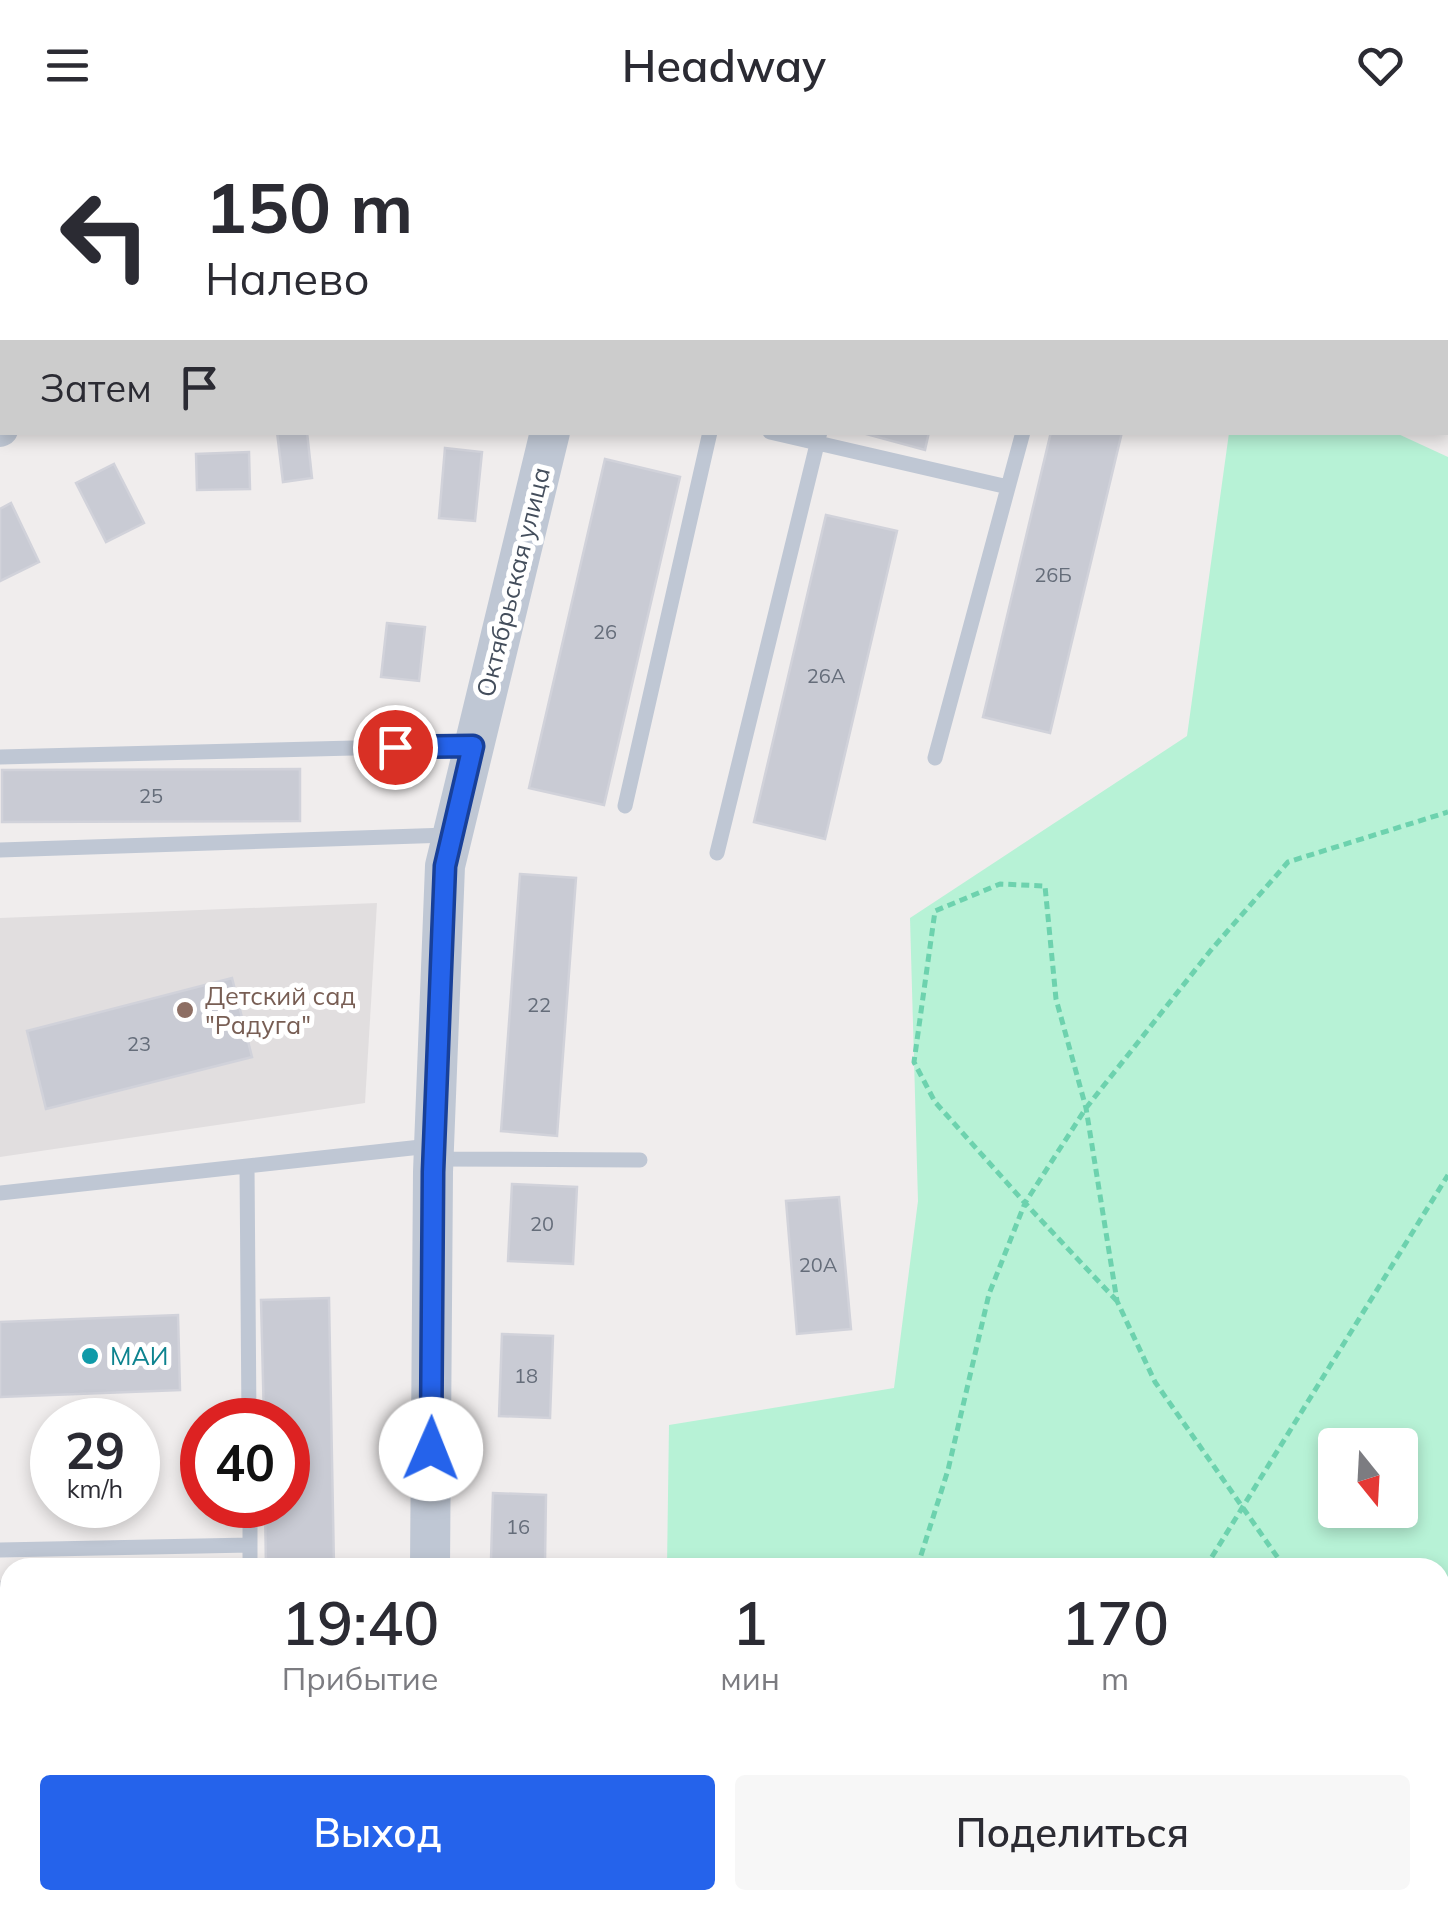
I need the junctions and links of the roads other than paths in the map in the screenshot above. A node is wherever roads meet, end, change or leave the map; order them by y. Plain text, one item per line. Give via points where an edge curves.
1 (549, 435) edge
2 (709, 435) edge
3 (1022, 435) edge
4 (819, 438) edge
5 (1008, 487) junction
6 (473, 746) junction
7 (0, 757) edge
8 (935, 758) dead end
9 (625, 806) dead end
10 (452, 835) junction
11 (0, 850) edge
12 (717, 853) dead end
13 (434, 1152) junction
14 (640, 1160) dead end
15 (247, 1166) junction
16 (0, 1194) edge
17 (249, 1398) edge
18 (250, 1528) edge
19 (250, 1545) junction
20 (0, 1550) edge
21 (250, 1558) edge
22 (430, 1558) edge

1 - 6 street, Октябрьская улица
2 - 9 lane
3 - 5 lane
4 - 5 lane
4 - 12 lane
5 - 8 lane
6 - 7 lane
6 - 10 street, Октябрьская улица
10 - 11 lane
10 - 13 street, Октябрьская улица via 445,866
13 - 14 lane
13 - 15 lane
13 - 22 street, Октябрьская улица
15 - 16 lane
15 - 17 lane
18 - 19 lane
19 - 20 lane
19 - 21 lane

